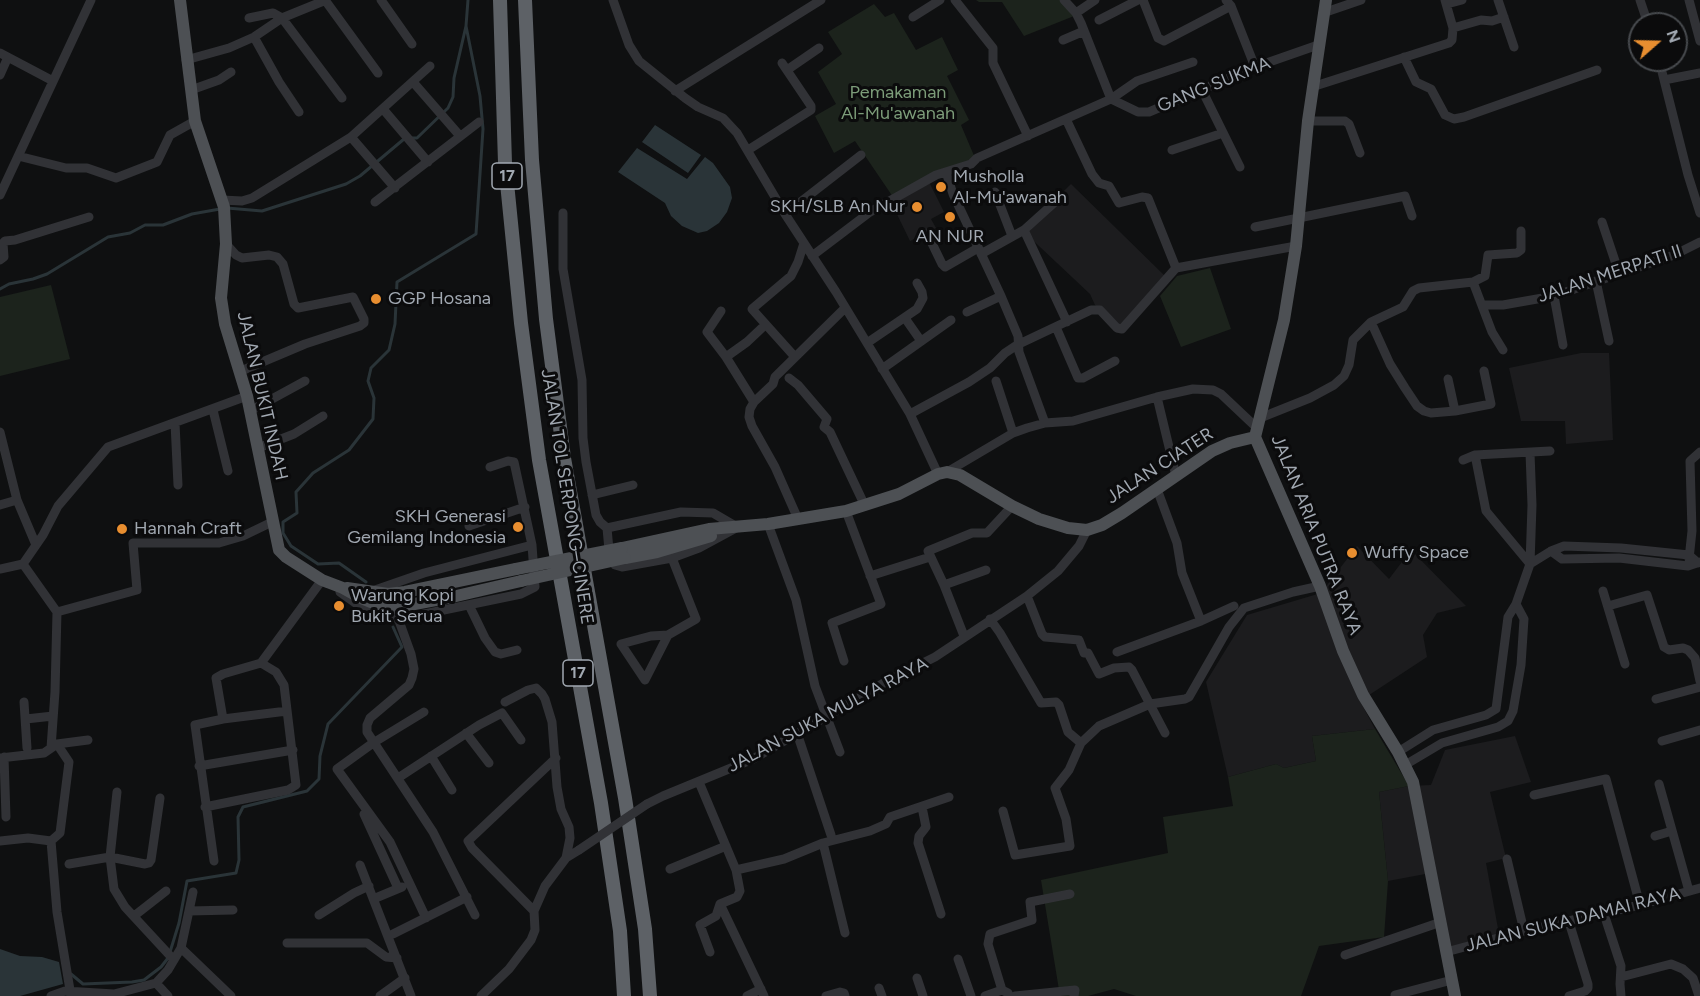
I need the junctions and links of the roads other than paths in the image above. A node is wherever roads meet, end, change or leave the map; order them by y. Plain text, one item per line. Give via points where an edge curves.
1 (91, 0) edge
2 (180, 0) edge
3 (325, 0) edge
4 (381, 0) edge
5 (500, 0) edge
6 (525, 0) edge
7 (613, 0) edge
8 (821, 0) edge
9 (940, 0) edge
10 (955, 0) edge
11 (1064, 0) edge
12 (1095, 0) edge
13 (1138, 0) edge
14 (1143, 0) edge
15 (1326, 0) edge
16 (1361, 0) edge
17 (1462, 0) edge
18 (1498, 0) edge
19 (1689, 0) edge
20 (1446, 2) edge
21 (1229, 3) edge
22 (1076, 13) junction
23 (1323, 13) junction
24 (914, 17) dead end
25 (1504, 17) junction
26 (249, 18) dead end
27 (282, 18) junction
28 (1099, 20) dead end
29 (1453, 28) junction
30 (1084, 31) junction
31 (254, 37) junction
32 (1063, 40) dead end
33 (1700, 41) edge
34 (412, 44) dead end
35 (1318, 45) junction
36 (1514, 46) dead end
37 (819, 48) dead end
38 (4, 55) edge
39 (1404, 57) junction
40 (186, 60) junction
41 (1193, 62) dead end
42 (430, 66) dead end
43 (1255, 67) junction
44 (1597, 70) dead end
45 (231, 72) dead end
46 (1663, 72) edge
47 (378, 73) dead end
48 (1700, 73) edge
49 (0, 75) edge
50 (1665, 80) junction
51 (53, 81) junction
52 (413, 82) junction
53 (1312, 87) junction
54 (191, 90) junction
55 (1202, 90) junction
56 (675, 91) junction
57 (342, 98) dead end
58 (1112, 99) junction
59 (383, 109) junction
60 (299, 112) dead end
61 (1066, 119) junction
62 (195, 121) junction
63 (1308, 121) junction
64 (479, 122) dead end
65 (1223, 132) junction
66 (460, 136) junction
67 (1028, 136) junction
68 (351, 137) junction
69 (748, 150) junction
70 (1172, 150) dead end
71 (1360, 153) dead end
72 (861, 155) dead end
73 (18, 156) junction
74 (428, 162) junction
75 (1240, 167) dead end
76 (946, 172) junction
77 (395, 188) junction
78 (995, 192) dead end
79 (0, 195) edge
80 (375, 202) dead end
81 (1054, 203) dead end
82 (223, 207) junction
83 (1699, 207) edge
84 (563, 213) dead end
85 (784, 214) junction
86 (1412, 216) dead end
87 (89, 217) dead end
88 (1300, 217) junction
89 (1602, 222) dead end
90 (1255, 227) dead end
91 (1024, 230) junction
92 (1521, 231) dead end
93 (927, 233) dead end
94 (1012, 236) junction
95 (1700, 241) edge
96 (804, 243) junction
97 (226, 244) junction
98 (1296, 246) junction
99 (980, 251) junction
100 (812, 256) junction
101 (0, 260) edge
102 (1176, 268) junction
103 (1619, 273) junction
104 (1596, 281) junction
105 (1473, 282) junction
106 (917, 283) dead end
107 (1001, 296) junction
108 (1554, 296) junction
109 (1483, 305) junction
110 (845, 308) junction
111 (721, 311) dead end
112 (967, 312) dead end
113 (951, 320) dead end
114 (907, 321) dead end
115 (1067, 322) junction
116 (1371, 322) junction
117 (765, 325) junction
118 (1056, 327) junction
119 (921, 341) junction
120 (1609, 341) dead end
121 (867, 343) junction
122 (1017, 345) junction
123 (1563, 345) dead end
124 (1503, 350) dead end
125 (726, 357) junction
126 (795, 357) junction
127 (1115, 361) dead end
128 (882, 369) junction
129 (241, 371) junction
130 (1484, 371) dead end
131 (789, 378) dead end
132 (1448, 380) dead end
133 (304, 381) dead end
134 (996, 381) dead end
135 (248, 396) junction
136 (1157, 397) junction
137 (754, 402) junction
138 (213, 410) junction
139 (250, 411) junction
140 (1455, 411) junction
141 (910, 414) junction
142 (323, 416) dead end
143 (175, 423) junction
144 (1044, 423) junction
145 (1257, 427) junction
146 (0, 432) edge
147 (1013, 434) junction
148 (258, 448) junction
149 (1550, 452) dead end
150 (1700, 452) edge
151 (1530, 453) junction
152 (1476, 455) junction
153 (3, 456) edge
154 (1463, 460) dead end
155 (490, 467) dead end
156 (228, 471) dead end
157 (942, 473) junction
158 (1176, 476) junction
159 (178, 485) dead end
160 (633, 485) dead end
161 (1157, 489) junction
162 (592, 495) junction
163 (17, 500) junction
164 (1695, 504) edge
165 (0, 505) edge
166 (865, 506) junction
167 (1012, 506) junction
168 (525, 507) junction
169 (846, 511) junction
170 (798, 519) junction
171 (272, 522) junction
172 (768, 524) junction
173 (469, 526) dead end
174 (738, 527) junction
175 (607, 528) junction
176 (1087, 530) junction
177 (36, 545) junction
178 (532, 545) junction
179 (1551, 551) junction
180 (1689, 555) junction
181 (930, 556) junction
182 (672, 558) junction
183 (1699, 562) edge
184 (23, 564) junction
185 (1530, 564) junction
186 (1688, 566) junction
187 (0, 569) edge
188 (986, 570) dead end
189 (519, 575) junction
190 (870, 576) junction
191 (322, 580) junction
192 (944, 585) junction
193 (1320, 586) junction
194 (343, 588) junction
195 (372, 591) junction
196 (1603, 591) dead end
197 (1027, 596) junction
198 (1516, 604) junction
199 (469, 605) junction
200 (1234, 606) dead end
201 (1608, 606) junction
202 (57, 612) junction
203 (398, 618) junction
204 (990, 619) junction
205 (1201, 621) junction
206 (668, 635) junction
207 (964, 636) junction
208 (517, 650) dead end
209 (1117, 652) dead end
210 (844, 661) dead end
211 (261, 663) junction
212 (1625, 664) dead end
213 (1700, 681) edge
214 (1700, 687) edge
215 (1656, 699) dead end
216 (24, 702) dead end
217 (505, 702) dead end
218 (1150, 704) junction
219 (287, 711) junction
220 (424, 712) dead end
221 (53, 716) junction
222 (826, 716) junction
223 (26, 719) junction
224 (223, 719) junction
225 (1462, 722) junction
226 (1700, 730) edge
227 (466, 733) junction
228 (797, 733) junction
229 (1165, 734) dead end
230 (1468, 736) junction
231 (88, 740) dead end
232 (521, 740) dead end
233 (1662, 741) dead end
234 (373, 743) junction
235 (1080, 743) junction
236 (54, 746) junction
237 (27, 748) dead end
238 (292, 750) junction
239 (840, 752) dead end
240 (1398, 752) junction
241 (431, 756) junction
242 (2, 758) edge
243 (556, 758) junction
244 (489, 764) dead end
245 (1405, 765) junction
246 (199, 766) junction
247 (398, 778) junction
248 (699, 782) junction
249 (1613, 784) dead end
250 (1659, 784) dead end
251 (452, 790) dead end
252 (117, 792) dead end
253 (356, 795) junction
254 (1534, 795) dead end
255 (948, 797) dead end
256 (160, 798) dead end
257 (205, 807) junction
258 (922, 807) junction
259 (1003, 811) dead end
260 (6, 817) dead end
261 (1672, 831) junction
262 (831, 835) dead end
263 (1656, 836) dead end
264 (0, 841) edge
265 (51, 841) junction
266 (823, 843) junction
267 (726, 846) junction
268 (110, 857) junction
269 (566, 858) junction
270 (1507, 859) dead end
271 (214, 861) dead end
272 (69, 864) dead end
273 (360, 865) dead end
274 (670, 869) dead end
275 (736, 870) junction
276 (410, 883) junction
277 (369, 886) junction
278 (398, 888) junction
279 (1700, 888) edge
280 (166, 891) dead end
281 (1689, 891) junction
282 (193, 892) dead end
283 (1070, 894) dead end
284 (378, 897) dead end
285 (467, 897) junction
286 (720, 904) junction
287 (1642, 904) junction
288 (233, 910) dead end
289 (189, 911) junction
290 (534, 911) junction
291 (940, 914) dead end
292 (1604, 914) junction
293 (319, 915) dead end
294 (475, 915) dead end
295 (134, 916) junction
296 (426, 918) junction
297 (1441, 922) junction
298 (1569, 922) junction
299 (1524, 931) junction
300 (844, 933) dead end
301 (393, 934) dead end
302 (286, 943) dead end
303 (181, 948) junction
304 (710, 952) dead end
305 (1446, 952) junction
306 (1345, 955) dead end
307 (172, 958) junction
308 (397, 958) junction
309 (958, 959) dead end
310 (1621, 977) junction
311 (405, 978) junction
312 (917, 978) dead end
313 (1452, 980) junction
314 (156, 983) junction
315 (1002, 990) junction
316 (1698, 990) edge
317 (70, 991) edge
318 (763, 993) edge
319 (115, 995) edge
320 (1395, 995) edge
321 (51, 996) edge
322 (168, 996) edge
323 (231, 996) edge
324 (380, 996) edge
325 (411, 996) edge
326 (481, 996) edge
327 (624, 996) edge
328 (650, 996) edge
329 (747, 996) edge
330 (826, 996) edge
331 (845, 996) edge
332 (923, 996) edge
333 (971, 996) edge
334 (985, 996) edge
335 (1015, 996) edge
336 (1074, 996) edge
337 (1455, 996) edge
338 (1569, 996) edge
339 (1621, 996) edge

1 - 51 street
2 - 40 main road, JALAN BUKIT INDAH
3 - 27 street
3 - 47 street
4 - 34 street
5 - 327 highway, JALAN TOL SERPONG–CINERE / 17 via 505,163 521,323 539,460 601,803 620,931
6 - 328 highway, JALAN TOL SERPONG–CINERE / 17 via 532,160 548,338 564,458 625,798 645,929
7 - 56 street via 635,56
8 - 56 street
9 - 24 street
10 - 67 street via 993,48 993,63
11 - 22 street
12 - 22 street
13 - 28 street
14 - 21 street via 1158,38 1164,41
15 - 23 main road, JALAN ARIA PUTRA RAYA
16 - 23 street
17 - 20 street
18 - 25 street
19 - 33 street
20 - 29 street
21 - 43 street
22 - 30 street
23 - 35 main road, JALAN ARIA PUTRA RAYA
25 - 29 street
25 - 36 street
26 - 27 street via 273,13
27 - 31 street
27 - 57 street
29 - 39 street via 1449,43
30 - 32 street
30 - 58 street
31 - 40 street
31 - 60 street
35 - 43 street, GANG SUKMA
35 - 53 main road, JALAN ARIA PUTRA RAYA
37 - 69 street via 784,66 811,110
38 - 49 street
38 - 51 street
39 - 44 street via 1416,82 1431,89 1445,115 1454,119
39 - 53 street
40 - 54 main road, JALAN BUKIT INDAH
41 - 58 street via 1137,81
42 - 52 street
43 - 55 street, GANG SUKMA
45 - 54 street
46 - 50 street
48 - 50 street
50 - 83 street
51 - 73 street
52 - 59 street
52 - 66 street
53 - 63 main road, JALAN ARIA PUTRA RAYA
54 - 62 main road, JALAN BUKIT INDAH
55 - 58 street, GANG SUKMA via 1143,113
55 - 65 street
56 - 69 street via 723,118
58 - 61 street
59 - 68 street
59 - 74 street
61 - 67 street
61 - 102 street via 1092,174 1099,183 1109,186 1119,203 1148,198
62 - 73 street via 173,132 157,162 116,177
62 - 82 main road, JALAN BUKIT INDAH
63 - 71 street via 1345,121
63 - 88 main road, JALAN ARIA PUTRA RAYA
64 - 66 street
65 - 70 street
65 - 75 street
66 - 74 street
67 - 76 street
68 - 77 street
68 - 82 street via 252,198
69 - 85 street
72 - 85 street
73 - 79 street
74 - 77 street
76 - 99 street
76 - 100 street via 870,212
77 - 80 street
78 - 94 street
81 - 91 street
82 - 97 main road, JALAN BUKIT INDAH
84 - 162 street via 563,269 582,380 583,438
85 - 96 street
86 - 88 street via 1405,196
87 - 101 street via 5,242 4,257
88 - 90 street
88 - 98 main road, JALAN ARIA PUTRA RAYA
89 - 103 street
91 - 94 street
91 - 115 street
92 - 105 street via 1521,250 1488,255 1485,276
93 - 99 street via 945,267
94 - 99 street
95 - 103 street, JALAN MERPATI II via 1674,255
96 - 100 street
96 - 117 street via 790,276 752,309
97 - 129 main road, JALAN BUKIT INDAH via 221,298 225,324
97 - 129 street via 242,258 277,257 298,308 353,297 364,320 360,326
98 - 102 street
98 - 145 main road, JALAN ARIA PUTRA RAYA via 1284,320
99 - 107 street
100 - 110 street
102 - 115 street via 1122,329 1095,308
103 - 104 street, JALAN MERPATI II
104 - 108 street, JALAN MERPATI II
104 - 120 street
105 - 109 street
105 - 116 street via 1419,288 1403,307
106 - 121 street via 923,298 917,309
107 - 112 street
107 - 122 street via 1018,336
108 - 109 street, JALAN MERPATI II
108 - 123 street
109 - 124 street via 1491,332
110 - 121 street
110 - 126 street
111 - 125 street via 708,332
113 - 119 street
114 - 119 street
115 - 118 street
116 - 140 street via 1390,364 1417,406 1431,413
116 - 145 street via 1353,340 1344,376
117 - 125 street
117 - 126 street
118 - 122 street
118 - 127 street via 1078,378
119 - 128 street
121 - 128 street
122 - 141 street via 969,382
122 - 144 street
125 - 137 street
126 - 137 street
128 - 141 street
129 - 135 main road, JALAN BUKIT INDAH
130 - 140 street via 1491,408
131 - 166 street via 827,419 824,427 830,432
132 - 140 street
133 - 139 street
134 - 147 street
135 - 138 street
135 - 139 main road, JALAN BUKIT INDAH
136 - 144 street via 1073,421
136 - 145 street via 1193,389 1213,390
136 - 158 street
137 - 170 street via 749,417
138 - 143 street
138 - 156 street
139 - 148 main road, JALAN BUKIT INDAH
141 - 157 street
142 - 148 street via 294,434
143 - 159 street
143 - 177 street via 108,447 57,506
144 - 147 street
145 - 158 main road, JALAN CIATER
145 - 193 main road, JALAN ARIA PUTRA RAYA
146 - 153 street
147 - 157 street
148 - 171 main road, JALAN BUKIT INDAH
149 - 151 street
150 - 164 street via 1690,461
151 - 152 street
151 - 185 street
152 - 154 street
152 - 185 street via 1486,511
153 - 163 street
155 - 168 street via 514,462
157 - 166 main road, JALAN BUKIT INDAH
157 - 167 main road via 960,475
158 - 161 main road, JALAN CIATER
160 - 162 street
161 - 176 main road, JALAN CIATER via 1102,525
161 - 205 street
162 - 175 street via 596,515
163 - 165 street
163 - 177 street
164 - 180 street
166 - 169 main road, JALAN BUKIT INDAH
167 - 176 main road via 1055,525
167 - 181 street via 987,533 972,532 928,551
168 - 173 street
168 - 178 street
169 - 170 main road, JALAN BUKIT INDAH
169 - 190 street
170 - 172 main road, JALAN BUKIT INDAH
171 - 191 main road, JALAN BUKIT INDAH via 279,550
171 - 202 street via 219,543 133,543 137,591
172 - 174 main road, JALAN BUKIT INDAH
172 - 222 street via 796,600 813,680
174 - 175 street via 713,513 681,512
174 - 182 street
174 - 189 main road, JALAN BUKIT INDAH, bridge via 657,552 623,553
175 - 182 street via 615,565
176 - 197 street, JALAN SUKA MULYA RAYA via 1058,571
177 - 184 street
178 - 195 street
178 - 199 street via 536,587
179 - 180 street via 1564,546
179 - 185 street
179 - 186 street via 1562,559 1619,558
180 - 183 street
180 - 186 street
181 - 190 street
181 - 192 street
182 - 206 street via 696,617
183 - 186 street
184 - 187 street
184 - 202 street
185 - 198 street
188 - 192 street
189 - 194 main road, JALAN BUKIT INDAH via 440,600 393,608
189 - 195 main road, JALAN BUKIT INDAH via 388,594
190 - 210 street via 881,604 832,623
191 - 194 main road, JALAN BUKIT INDAH
191 - 203 street via 371,614
191 - 211 street
192 - 207 street
193 - 218 street via 1244,608 1189,697
193 - 240 main road, JALAN ARIA PUTRA RAYA via 1363,695
194 - 195 main road, JALAN BUKIT INDAH
196 - 201 street
197 - 204 street, JALAN SUKA MULYA RAYA
197 - 218 street via 1045,638 1079,640 1099,674 1129,667
198 - 225 street via 1508,617 1496,709
198 - 230 street via 1524,619 1513,711 1508,721 1498,727
199 - 203 street
199 - 208 street via 495,652
200 - 205 street
201 - 212 street
201 - 213 street via 1647,595 1664,647 1683,648 1692,653
202 - 221 street
203 - 234 street via 414,669 409,685 370,718 367,732
204 - 207 street, JALAN SUKA MULYA RAYA
204 - 235 street via 1041,703 1059,705 1068,732
205 - 209 street
206 - 206 street via 621,644 645,680
207 - 222 street, JALAN SUKA MULYA RAYA via 935,657
211 - 219 street via 284,682
211 - 224 street via 216,678
214 - 215 street
216 - 223 street
217 - 243 street via 539,689 552,722
218 - 229 street
218 - 235 street via 1099,726
219 - 224 street
219 - 238 street
220 - 234 street
221 - 223 street
221 - 236 street
222 - 228 street, JALAN SUKA MULYA RAYA
222 - 239 street
223 - 237 street
224 - 246 street via 195,725
225 - 230 street
225 - 240 street via 1433,730
226 - 233 street
227 - 232 street via 502,713
227 - 241 street
227 - 244 street
228 - 248 street, JALAN SUKA MULYA RAYA via 753,759
228 - 262 street
230 - 245 street via 1442,743
231 - 236 street
234 - 247 street
234 - 253 street via 337,769
235 - 259 street via 1069,770 1055,788 1070,846 1015,855
236 - 242 street via 44,753
236 - 265 street via 66,756 69,766 60,833
238 - 246 street
238 - 257 street via 297,783 293,788
240 - 245 main road, JALAN ARIA PUTRA RAYA
241 - 247 street
241 - 251 street
242 - 260 street
243 - 269 street via 561,809 569,827
243 - 290 street via 468,841
245 - 297 main road, JALAN ARIA PUTRA RAYA via 1416,794
246 - 257 street
247 - 285 street via 433,832
248 - 267 street
248 - 269 street, JALAN SUKA MULYA RAYA, bridge via 647,804
249 - 287 street
250 - 261 street
252 - 268 street
253 - 276 street via 390,842
253 - 278 street
254 - 287 street via 1606,779
255 - 258 street
256 - 268 street via 151,860 145,864
257 - 271 street
258 - 266 street via 890,817 884,826
258 - 291 street via 926,826 918,843
261 - 263 street
261 - 281 street
264 - 265 street
265 - 317 street
266 - 275 street via 784,859
266 - 300 street
267 - 274 street
267 - 275 street
268 - 272 street
268 - 295 street via 114,889
269 - 290 street, JALAN SUKA MULYA RAYA via 545,886
270 - 299 street
273 - 277 street
275 - 286 street via 740,895
276 - 278 street
276 - 296 street
277 - 293 street
277 - 308 street
278 - 284 street
279 - 281 street, JALAN SUKA DAMAI RAYA
280 - 295 street
281 - 287 street, JALAN SUKA DAMAI RAYA
282 - 289 street
283 - 315 street via 1030,902 1032,920 990,934 988,944
285 - 294 street
285 - 296 street
286 - 304 street via 715,918 700,927
286 - 318 street
287 - 292 street, JALAN SUKA DAMAI RAYA
288 - 289 street
289 - 303 street
290 - 326 street, JALAN SUKA MULYA RAYA via 534,935 509,969
292 - 298 street, JALAN SUKA DAMAI RAYA
292 - 310 street
295 - 307 street
296 - 301 street
297 - 305 main road, JALAN ARIA PUTRA RAYA
297 - 306 street
298 - 299 street, JALAN SUKA DAMAI RAYA
298 - 338 street via 1588,988
299 - 305 street, JALAN SUKA DAMAI RAYA
302 - 308 street via 367,943 386,957
303 - 307 street
303 - 323 street
305 - 313 main road, JALAN ARIA PUTRA RAYA
307 - 314 street via 168,970
308 - 311 street
309 - 333 street
310 - 316 street via 1671,964 1690,974
310 - 339 street
311 - 324 street
311 - 325 street
312 - 332 street
313 - 320 street
313 - 337 main road, JALAN ARIA PUTRA RAYA
314 - 319 street
314 - 322 street
315 - 334 street
315 - 335 street
317 - 319 street
317 - 321 street
318 - 329 street
330 - 331 street via 840,992
335 - 336 street via 1075,990

